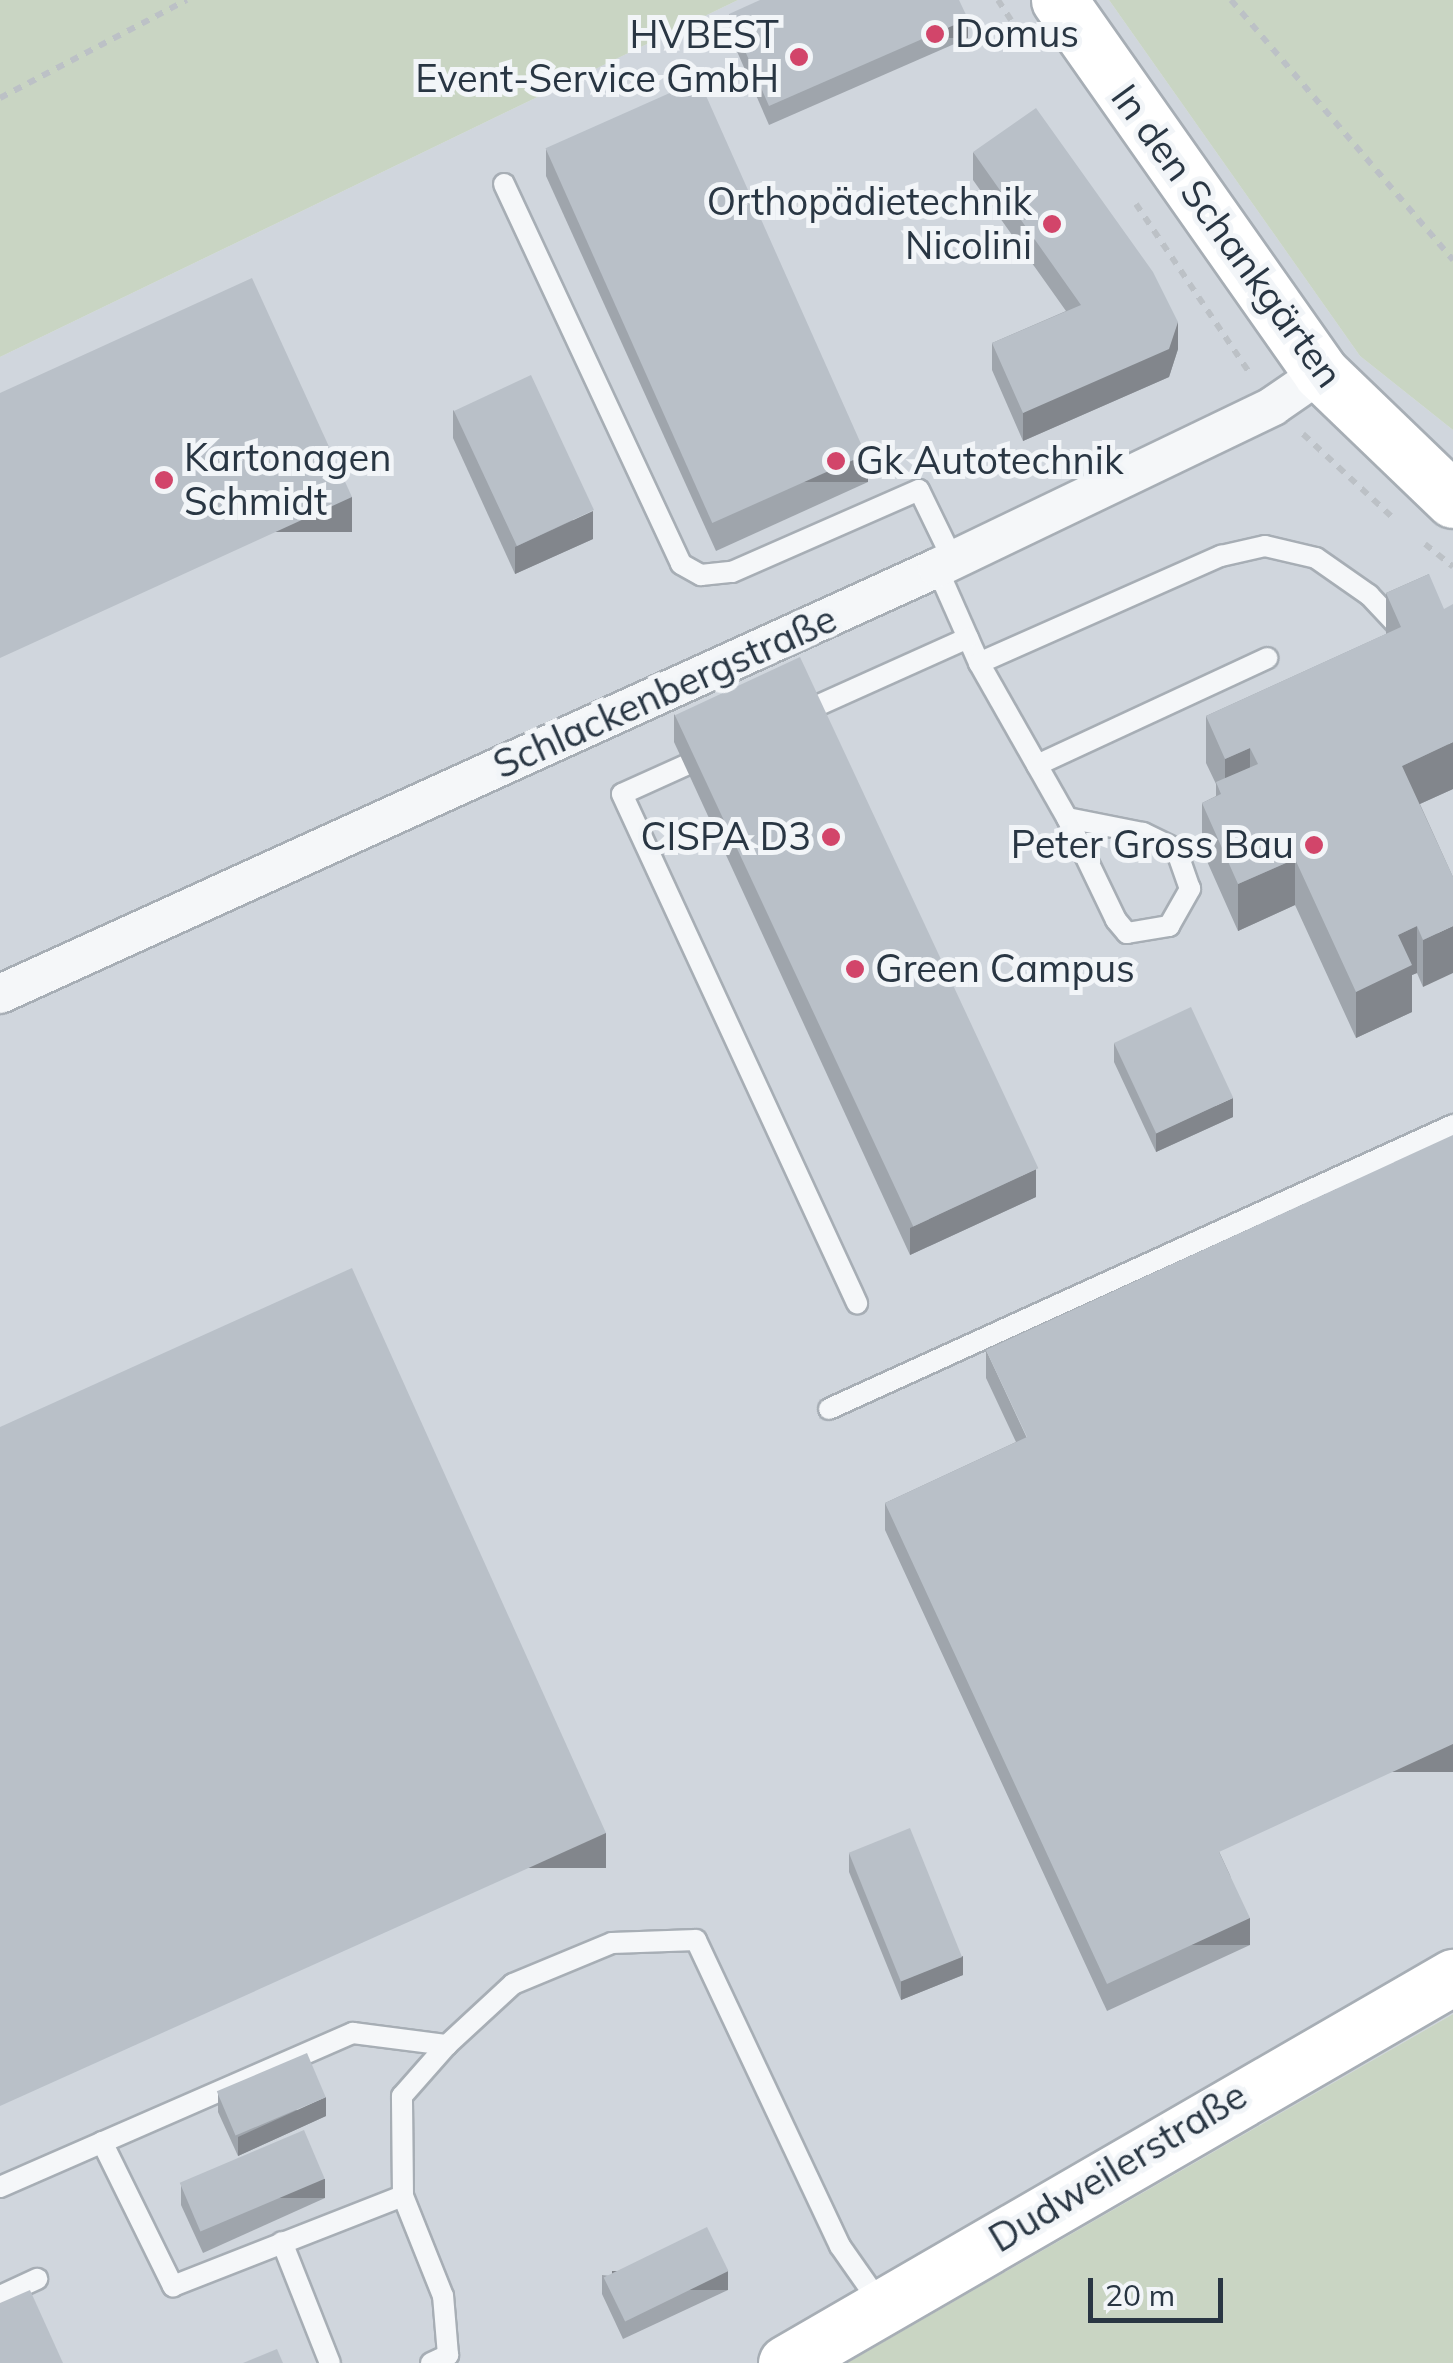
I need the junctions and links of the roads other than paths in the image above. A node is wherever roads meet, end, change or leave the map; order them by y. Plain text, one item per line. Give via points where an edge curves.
1 (1058, 0) edge
2 (504, 184) dead end
3 (1321, 373) junction
4 (1453, 500) edge
5 (945, 564) junction
6 (1404, 632) edge
7 (968, 638) junction
8 (1267, 658) dead end
9 (979, 663) junction
10 (786, 720) edge
11 (731, 745) edge
12 (1036, 765) junction
13 (1068, 818) junction
14 (0, 994) edge
15 (1453, 1125) edge
16 (857, 1303) dead end
17 (829, 1409) dead end
18 (1453, 1976) edge
19 (447, 2045) junction
20 (102, 2142) junction
21 (0, 2187) edge
22 (403, 2196) junction
23 (282, 2242) junction
24 (37, 2279) dead end
25 (0, 2296) edge
26 (882, 2307) junction
27 (330, 2363) edge
28 (431, 2363) edge
29 (786, 2363) edge

1 - 3 main road, In den Schankgärten
2 - 5 lane via 681,564 702,575 732,572 918,490
3 - 4 main road, In den Schankgärten
3 - 5 street, Schlackenbergstraße via 1272,406
5 - 7 lane
5 - 14 street, Schlackenbergstraße
6 - 9 lane via 1369,595 1316,558 1265,546 1221,556
7 - 9 lane
7 - 10 lane
8 - 12 lane
9 - 12 lane
11 - 16 lane via 622,794
12 - 13 lane
13 - 13 lane via 1142,833 1176,849 1190,889 1169,926 1127,933
15 - 17 lane
18 - 26 main road, Dudweilerstraße
19 - 20 lane via 353,2033
19 - 22 lane via 402,2096
19 - 26 lane via 529,1977 612,1943 696,1940 840,2246
20 - 21 lane
20 - 23 lane via 173,2286
22 - 23 lane
22 - 28 lane via 442,2296 448,2355
23 - 27 lane
24 - 25 lane
26 - 29 main road, Dudweilerstraße

